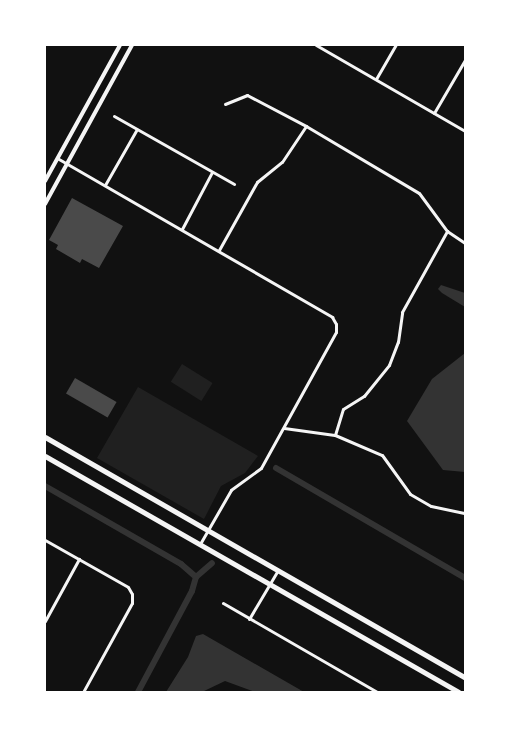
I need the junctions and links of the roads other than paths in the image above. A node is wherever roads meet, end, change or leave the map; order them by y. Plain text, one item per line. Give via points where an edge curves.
1 (120, 45) edge
2 (132, 45) edge
3 (316, 45) edge
4 (396, 45) edge
5 (323, 47) edge
6 (465, 60) edge
7 (376, 79) junction
8 (225, 104) dead end
9 (434, 113) junction
10 (114, 116) dead end
11 (306, 126) junction
12 (137, 129) junction
13 (465, 131) edge
14 (57, 158) junction
15 (67, 164) junction
16 (212, 172) junction
17 (45, 180) edge
18 (234, 184) dead end
19 (106, 185) junction
20 (45, 204) edge
21 (182, 229) junction
22 (447, 231) junction
23 (465, 243) edge
24 (219, 250) junction
25 (284, 428) junction
26 (335, 435) junction
27 (45, 437) edge
28 (45, 456) edge
29 (465, 513) edge
30 (207, 529) junction
31 (45, 540) edge
32 (199, 544) junction
33 (79, 559) junction
34 (278, 570) junction
35 (270, 584) junction
36 (223, 603) dead end
37 (250, 619) junction
38 (45, 621) edge
39 (465, 678) edge
40 (83, 692) edge
41 (377, 692) edge
42 (458, 692) edge

1 - 14 street
2 - 15 street
3 - 5 street
4 - 7 street
5 - 7 street
6 - 9 street
7 - 9 street
8 - 11 street via 248,96
9 - 13 street
10 - 12 street
11 - 22 street via 419,193
11 - 24 street via 282,162 257,182
12 - 16 street
12 - 19 street
14 - 15 street
14 - 17 street
15 - 19 street
15 - 20 street
16 - 18 street
16 - 21 street
19 - 21 street
21 - 24 street
22 - 23 street
22 - 26 street via 402,312 398,342 389,366 364,396 343,409
24 - 25 street via 332,317 336,324 336,332
25 - 26 street
25 - 30 street via 261,468 231,490
26 - 29 street via 382,455 410,494 431,506
27 - 30 main road
28 - 32 main road
30 - 32 street
30 - 34 main road
31 - 33 street
32 - 35 main road
33 - 38 street
33 - 40 street via 128,587 132,594 132,603
34 - 35 street
34 - 39 main road
35 - 37 street
35 - 42 main road
36 - 37 street
37 - 41 street

